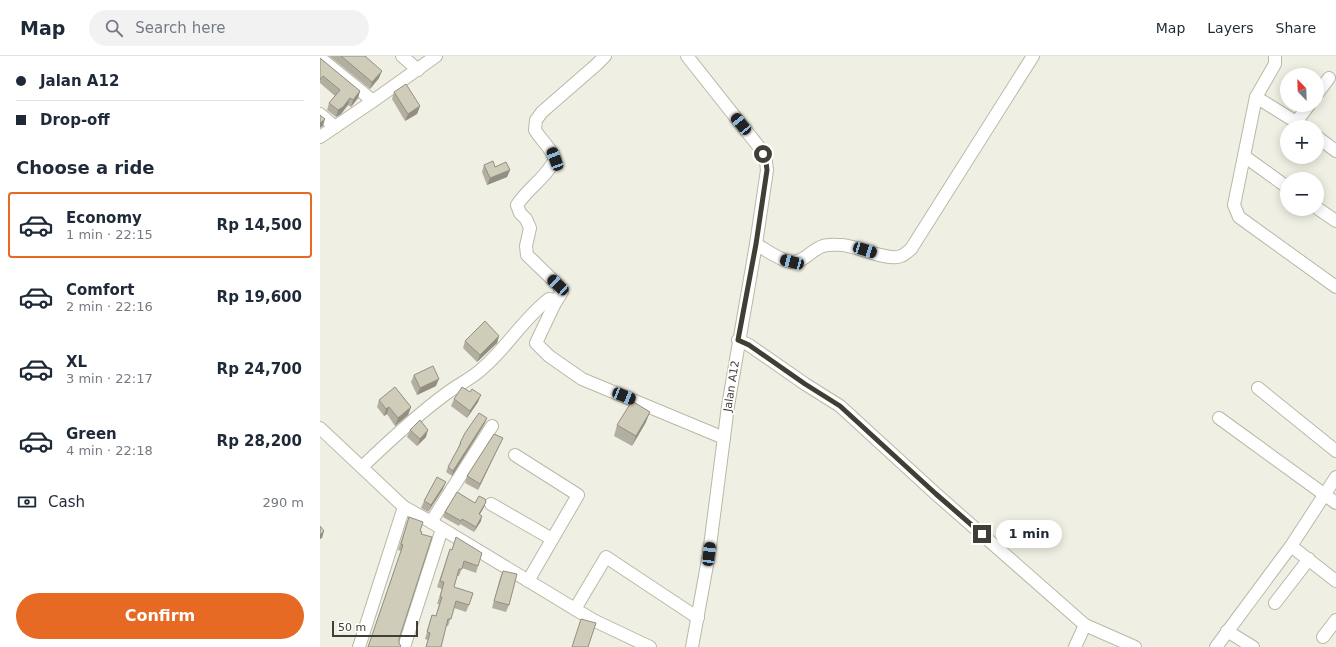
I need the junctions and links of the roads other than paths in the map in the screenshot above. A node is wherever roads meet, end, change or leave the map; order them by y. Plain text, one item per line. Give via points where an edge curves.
1 (402, 56) edge
2 (436, 56) edge
3 (605, 56) edge
4 (687, 56) edge
5 (1033, 56) edge
6 (1275, 56) edge
7 (320, 58) edge
8 (418, 70) junction
9 (1329, 78) dead end
10 (1324, 85) edge
11 (1256, 97) junction
12 (373, 101) junction
13 (320, 114) edge
14 (1293, 120) edge
15 (336, 127) junction
16 (320, 137) edge
17 (1324, 142) edge
18 (1336, 151) edge
19 (1244, 156) junction
20 (1280, 182) edge
21 (1324, 213) edge
22 (1336, 221) edge
23 (756, 244) junction
24 (1336, 287) edge
25 (554, 303) junction
26 (738, 340) junction
27 (1258, 388) dead end
28 (1219, 418) dead end
29 (492, 426) dead end
30 (320, 428) edge
31 (724, 438) junction
32 (1336, 450) edge
33 (515, 455) dead end
34 (362, 467) junction
35 (1336, 477) edge
36 (1325, 494) junction
37 (1336, 503) edge
38 (491, 504) dead end
39 (404, 507) junction
40 (431, 522) junction
41 (442, 529) junction
42 (552, 539) junction
43 (1291, 546) junction
44 (1309, 559) junction
45 (528, 581) junction
46 (1336, 581) edge
47 (1275, 603) dead end
48 (575, 609) junction
49 (698, 618) junction
50 (1336, 620) edge
51 (1085, 625) junction
52 (1227, 631) junction
53 (1323, 637) dead end
54 (359, 647) edge
55 (404, 647) edge
56 (650, 647) edge
57 (692, 647) edge
58 (1075, 647) edge
59 (1135, 647) edge
60 (1216, 647) edge
61 (1253, 647) edge

1 - 8 street
2 - 8 street
3 - 25 street via 536,120 535,130 552,150 555,159 551,167 517,205 530,228 527,255 562,289
4 - 23 street, Jalan A12 via 759,146 766,162
5 - 23 street via 911,249 900,257 888,257 853,246 832,245 824,246 792,262
6 - 11 street via 1275,64
7 - 12 street
8 - 12 street
9 - 10 street
11 - 14 street
11 - 19 street
12 - 15 street
13 - 15 street
15 - 16 street
17 - 18 street
19 - 20 street
19 - 24 street via 1234,205 1239,217
21 - 22 street
23 - 26 street, Jalan A12
25 - 31 street via 536,342 549,356 582,379
25 - 34 street via 554,300 549,299 538,308 483,368 392,438
26 - 31 street, Jalan A12
26 - 51 street via 840,406
27 - 32 street
28 - 36 street
29 - 40 street
30 - 34 street
31 - 49 street, Jalan A12
33 - 42 street via 578,495
34 - 39 street
35 - 36 street
36 - 37 street
36 - 43 street
38 - 42 street
39 - 40 street
39 - 54 street
40 - 41 street
41 - 45 street
41 - 55 street
42 - 45 street
43 - 44 street
43 - 52 street
44 - 46 street
44 - 47 street
45 - 48 street
48 - 49 street via 606,556
48 - 56 street
49 - 57 street, Jalan A12
50 - 53 street
51 - 58 street
51 - 59 street
52 - 60 street
52 - 61 street

